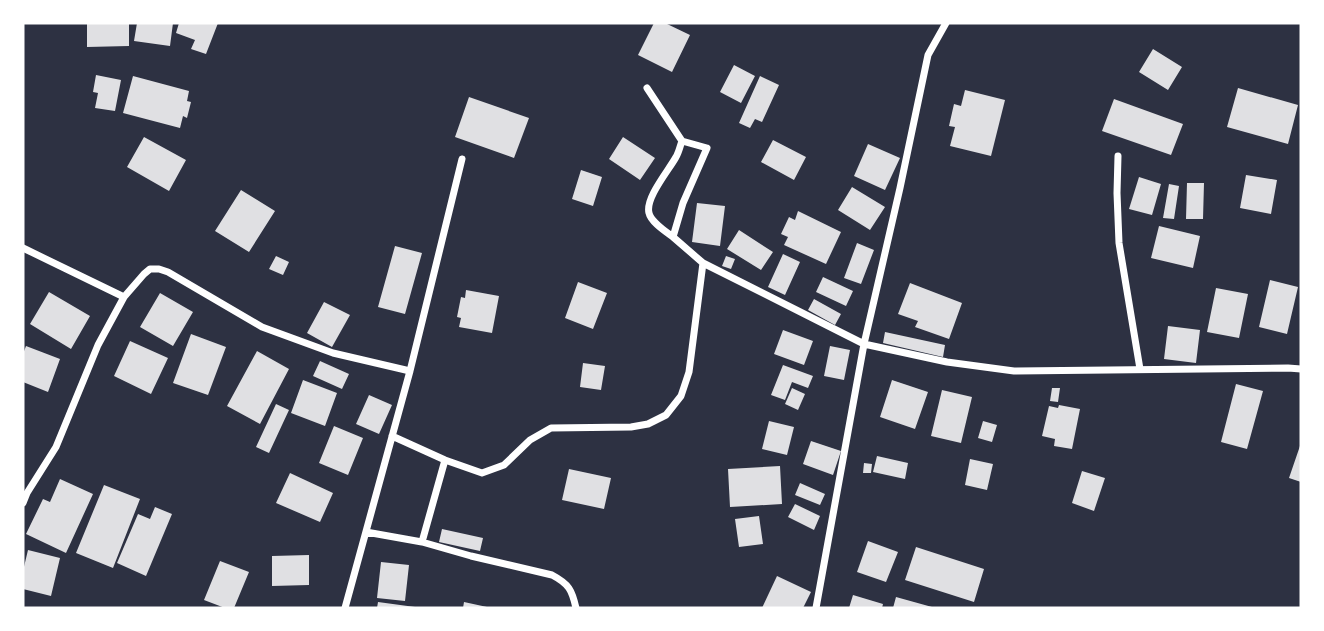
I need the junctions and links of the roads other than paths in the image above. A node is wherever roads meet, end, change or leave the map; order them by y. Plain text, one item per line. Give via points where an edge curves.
1 (946, 23) edge
2 (646, 88) dead end
3 (681, 141) junction
4 (1118, 156) dead end
5 (461, 159) dead end
6 (673, 237) junction
7 (23, 248) edge
8 (703, 264) junction
9 (124, 297) junction
10 (864, 344) junction
11 (1140, 369) junction
12 (1301, 369) edge
13 (410, 371) junction
14 (392, 436) junction
15 (445, 460) junction
16 (23, 503) edge
17 (366, 532) junction
18 (422, 542) junction
19 (345, 608) edge
20 (576, 608) edge
21 (816, 608) edge

1 - 10 street via 928,55
2 - 3 street
3 - 6 street via 648,211
3 - 6 street via 708,148
4 - 11 street via 1119,243
5 - 13 street
6 - 8 street
7 - 9 street
8 - 10 street
8 - 15 street via 690,372 681,396 666,415 631,427 551,428 530,440 504,466 482,473
9 - 13 street via 150,269 159,269 262,327 333,353
9 - 16 street via 98,345 56,447
10 - 11 street via 1014,371
10 - 21 street
11 - 12 street
13 - 14 street
14 - 15 street
14 - 17 street
15 - 18 street
17 - 18 street
17 - 19 street
18 - 20 street via 552,575 572,591

